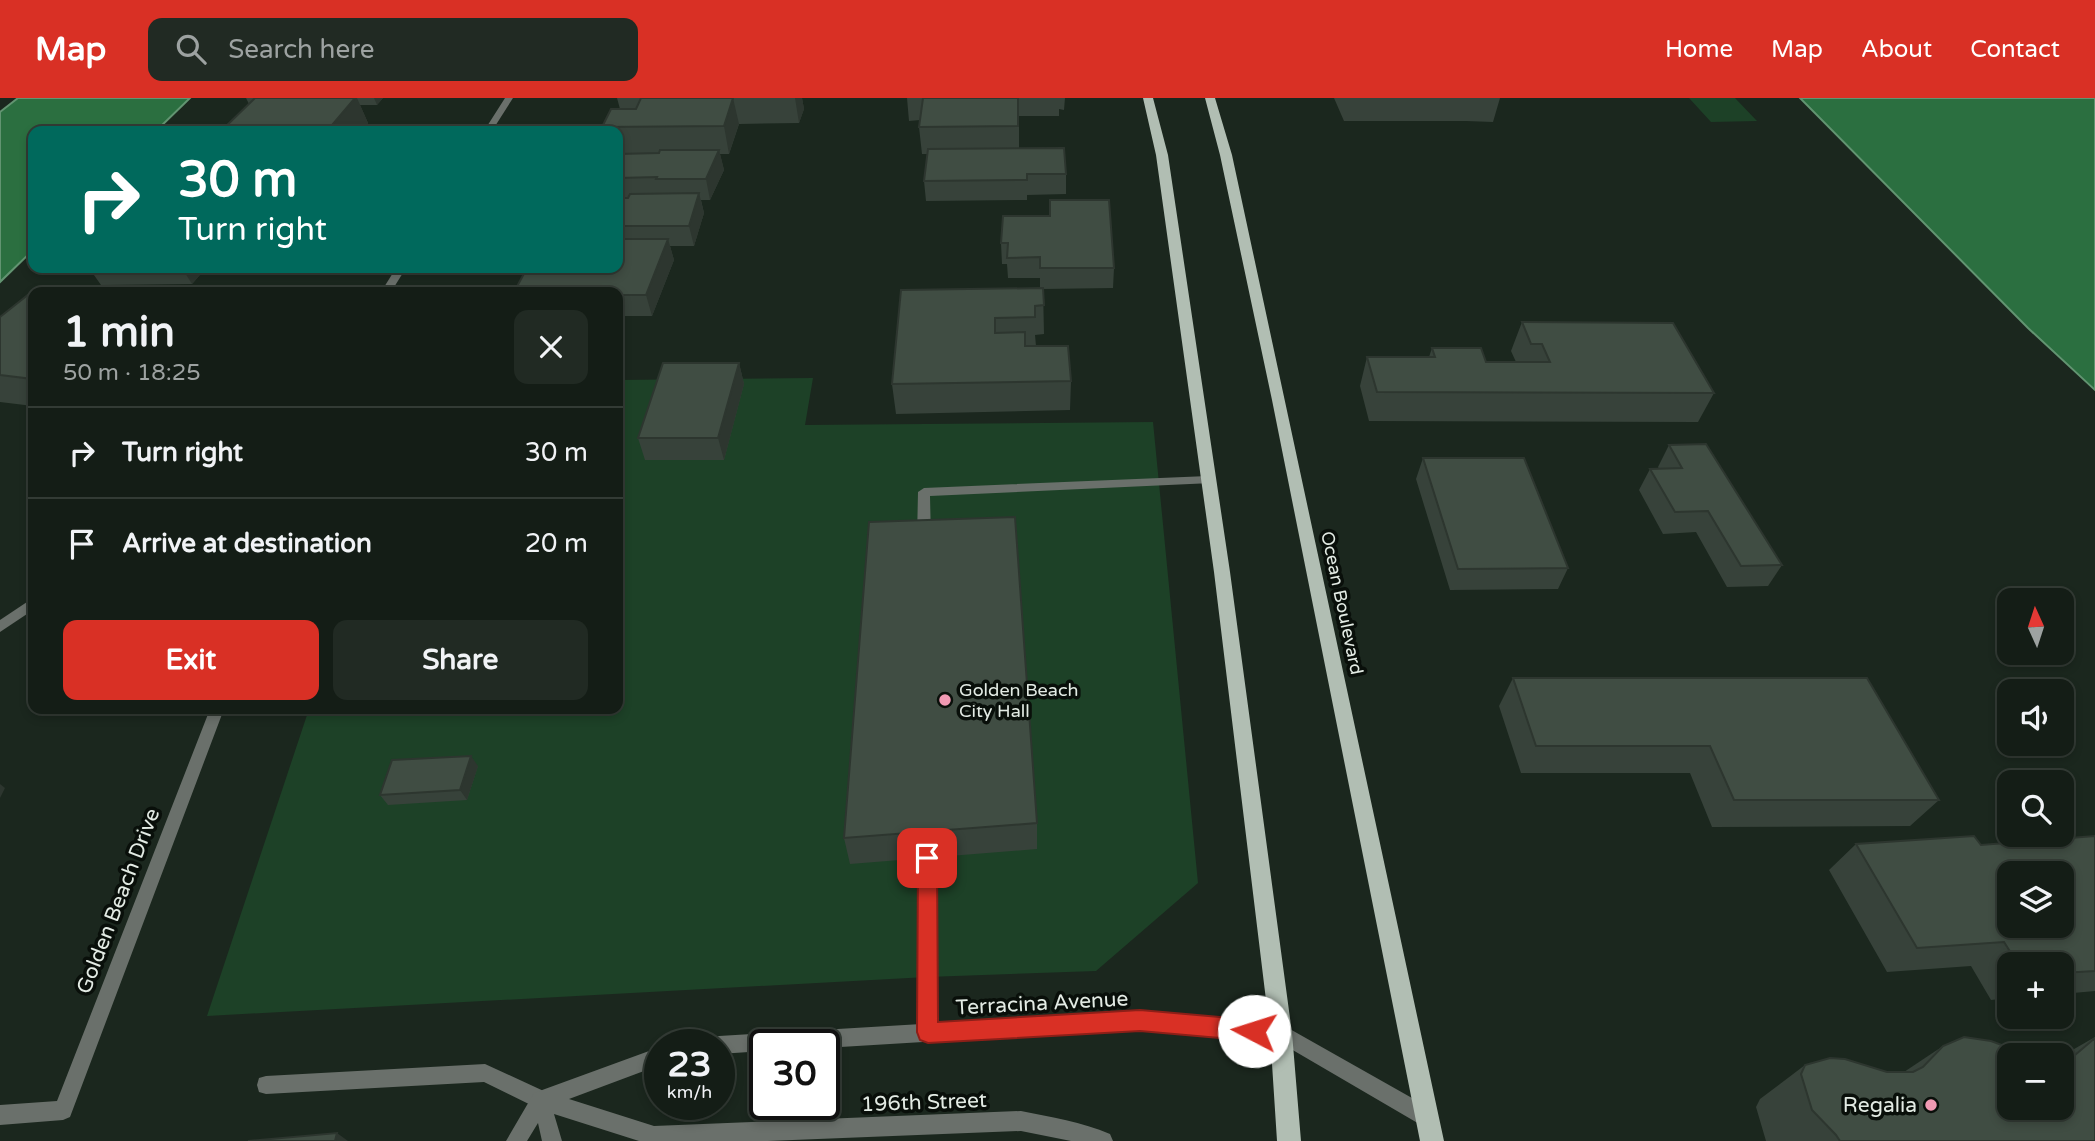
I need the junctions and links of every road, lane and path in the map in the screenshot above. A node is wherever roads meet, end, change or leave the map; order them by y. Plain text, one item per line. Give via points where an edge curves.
1 (509, 98) edge
2 (1148, 98) edge
3 (1210, 98) edge
4 (491, 126) edge
5 (1208, 480) junction
6 (924, 549) edge
7 (28, 607) edge
8 (0, 627) edge
9 (215, 714) edge
10 (927, 858) edge
11 (928, 1032) junction
12 (1281, 1033) junction
13 (735, 1044) edge
14 (644, 1062) edge
15 (266, 1085) dead end
16 (541, 1100) junction
17 (0, 1115) edge
18 (1430, 1130) edge
19 (516, 1141) edge
20 (552, 1141) edge
21 (1102, 1141) edge
22 (1289, 1141) edge

1 - 4 street
2 - 5 main road via 1162,155
3 - 18 main road, Ocean Boulevard via 1276,386
5 - 6 street via 924,492
5 - 12 main road
7 - 8 street
9 - 17 street, Golden Beach Drive via 63,1110
10 - 11 street
11 - 12 street, Terracina Avenue via 1140,1020
11 - 13 street, Terracina Avenue
12 - 18 street, Terracina Avenue
12 - 22 main road
14 - 16 street
15 - 16 street, 196th Street via 485,1073
16 - 19 street
16 - 20 street
16 - 21 street, 196th Street via 654,1136 1021,1121

